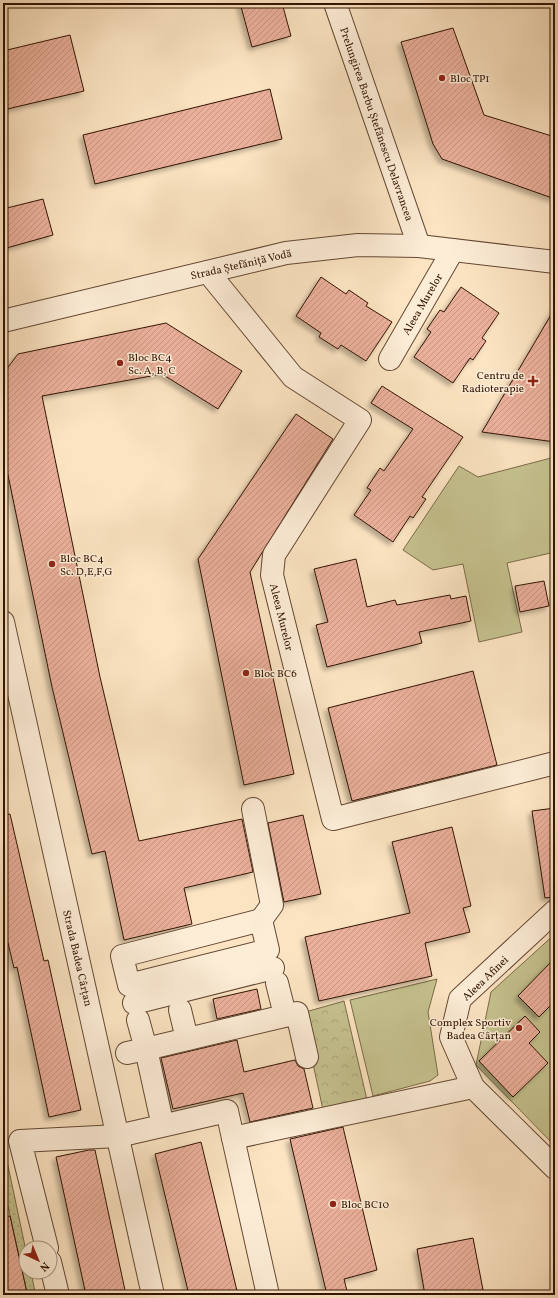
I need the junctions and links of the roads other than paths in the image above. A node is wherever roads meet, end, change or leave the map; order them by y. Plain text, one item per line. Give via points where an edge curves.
1 (336, 3) edge
2 (419, 246) junction
3 (453, 250) junction
4 (555, 262) edge
5 (208, 272) junction
6 (3, 321) edge
7 (390, 359) dead end
8 (3, 622) edge
9 (555, 763) edge
10 (252, 809) dead end
11 (555, 911) edge
12 (260, 920) junction
13 (221, 930) junction
14 (164, 945) junction
15 (228, 960) junction
16 (171, 974) junction
17 (180, 1010) dead end
18 (285, 1015) junction
19 (187, 1039) junction
20 (136, 1051) junction
21 (307, 1056) dead end
22 (473, 1087) junction
23 (160, 1113) dead end
24 (118, 1136) junction
25 (232, 1138) junction
26 (555, 1168) edge
27 (44, 1240) edge
28 (54, 1280) edge
29 (58, 1295) edge
30 (153, 1295) edge
31 (268, 1295) edge

1 - 2 street, Prelungirea Barbu Ștefănescu Delavrancea
2 - 3 street, Strada Ștefăniță Vodă
2 - 5 street, Strada Ștefăniță Vodă via 358,245 286,253
3 - 4 street, Strada Ștefăniță Vodă
3 - 7 street, Aleea Murelor
5 - 6 street, Strada Ștefăniță Vodă
5 - 9 street, Aleea Murelor via 292,377 360,420 274,555 272,575 333,819
8 - 24 street, Strada Badea Cârțan
10 - 12 street via 272,905
11 - 22 street, Aleea Afinei via 460,999 451,1036
12 - 13 street
12 - 15 street via 268,950
13 - 14 street
13 - 15 street
14 - 16 street
14 - 16 street via 122,956 129,984
15 - 16 street
17 - 19 street
18 - 19 street
18 - 20 street via 275,975 136,1011
18 - 21 street via 297,1013
19 - 20 street
20 - 23 street
22 - 25 street
22 - 26 street, Aleea Afinei
24 - 25 street via 226,1111
24 - 27 street via 20,1141
24 - 30 street, Strada Badea Cârțan
25 - 31 street
28 - 29 street

